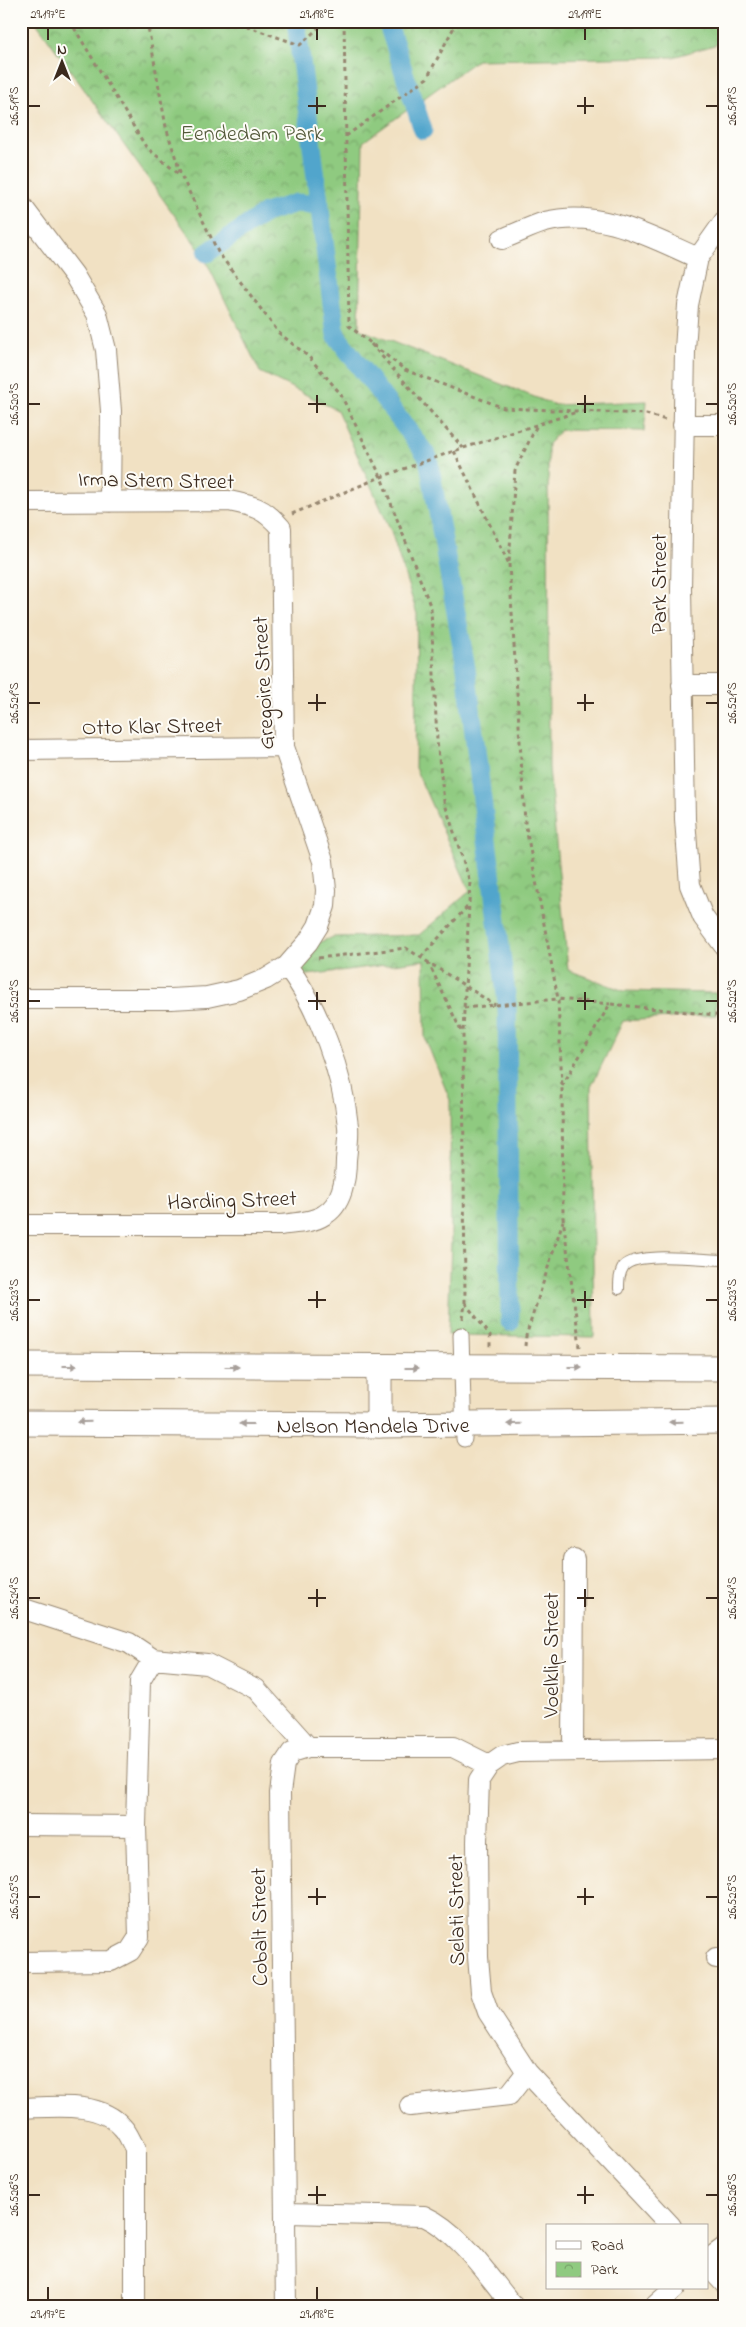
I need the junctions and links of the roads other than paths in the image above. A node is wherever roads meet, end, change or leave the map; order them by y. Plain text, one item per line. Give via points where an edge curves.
1 (22, 206) edge
2 (725, 220) edge
3 (502, 239) dead end
4 (698, 258) junction
5 (683, 425) junction
6 (725, 425) edge
7 (21, 502) edge
8 (110, 502) junction
9 (281, 528) joint
10 (725, 684) edge
11 (682, 685) junction
12 (284, 747) junction
13 (21, 750) edge
14 (725, 947) edge
15 (287, 966) junction
16 (21, 999) edge
17 (21, 1225) edge
18 (725, 1260) edge
19 (619, 1289) dead end
20 (461, 1335) dead end
21 (21, 1365) edge
22 (379, 1368) junction
23 (462, 1368) junction
24 (725, 1368) edge
25 (725, 1421) edge
26 (21, 1423) edge
27 (379, 1425) junction
28 (464, 1432) junction
29 (574, 1559) dead end
30 (21, 1608) edge
31 (154, 1659) junction
32 (308, 1747) junction
33 (725, 1749) edge
34 (573, 1750) junction
35 (489, 1765) junction
36 (21, 1825) edge
37 (136, 1826) junction
38 (21, 1962) edge
39 (527, 2072) junction
40 (410, 2106) dead end
41 (21, 2108) edge
42 (286, 2214) junction
43 (668, 2224) edge
44 (725, 2247) edge
45 (708, 2259) edge
46 (708, 2266) edge
47 (725, 2284) edge
48 (673, 2290) edge
49 (502, 2301) edge
50 (135, 2306) edge
51 (286, 2306) edge
52 (655, 2306) edge

1 - 8 street via 74,275 97,314 106,350 110,402
2 - 4 street, Park Street
3 - 4 street via 545,222 599,220 630,228
4 - 5 street, Park Street via 688,305
5 - 6 street
5 - 11 street, Park Street
7 - 8 street, Irma Stern Street
8 - 9 street, Irma Stern Street via 229,501 255,506 270,515
9 - 12 street, Gregoire Street
10 - 11 street
11 - 14 street, Park Street via 690,885 703,917
12 - 13 street, Otto Klar Street
12 - 15 street, Gregoire Street via 323,861 326,890 318,926
15 - 16 street, Gregoire Street via 239,990 207,997
15 - 17 street, Harding Street via 316,1016 338,1077 348,1127 346,1176 338,1200 325,1215 280,1225
18 - 19 lane via 649,1258 632,1261 621,1272
20 - 23 street
21 -> 22 street
22 -> 23 street
22 - 27 street
23 -> 24 street
23 - 28 street
25 -> 28 street, Nelson Mandela Drive
27 -> 26 street, Nelson Mandela Drive
27 - 28 street, Nelson Mandela Drive
29 - 34 street, Voelklip Street
30 - 31 street via 129,1643
31 - 32 street via 207,1664 256,1689
31 - 37 street via 140,1681
32 - 35 street, Cobalt Street via 453,1747
32 - 42 street, Cobalt Street via 292,1752 284,1764 280,1793
33 - 34 street
34 - 35 street via 518,1752 502,1756
35 - 39 street, Selati Street via 479,1780 478,1957 481,1992 488,2012
36 - 37 street
37 - 38 street via 139,1937 130,1951 111,1961
39 - 40 street via 509,2095
39 - 43 street, Selati Street
41 - 50 street via 76,2107 105,2114 123,2127 135,2148
42 - 49 street via 424,2216 439,2223
42 - 51 street, Cobalt Street
44 - 45 street
46 - 47 street
48 - 52 street

